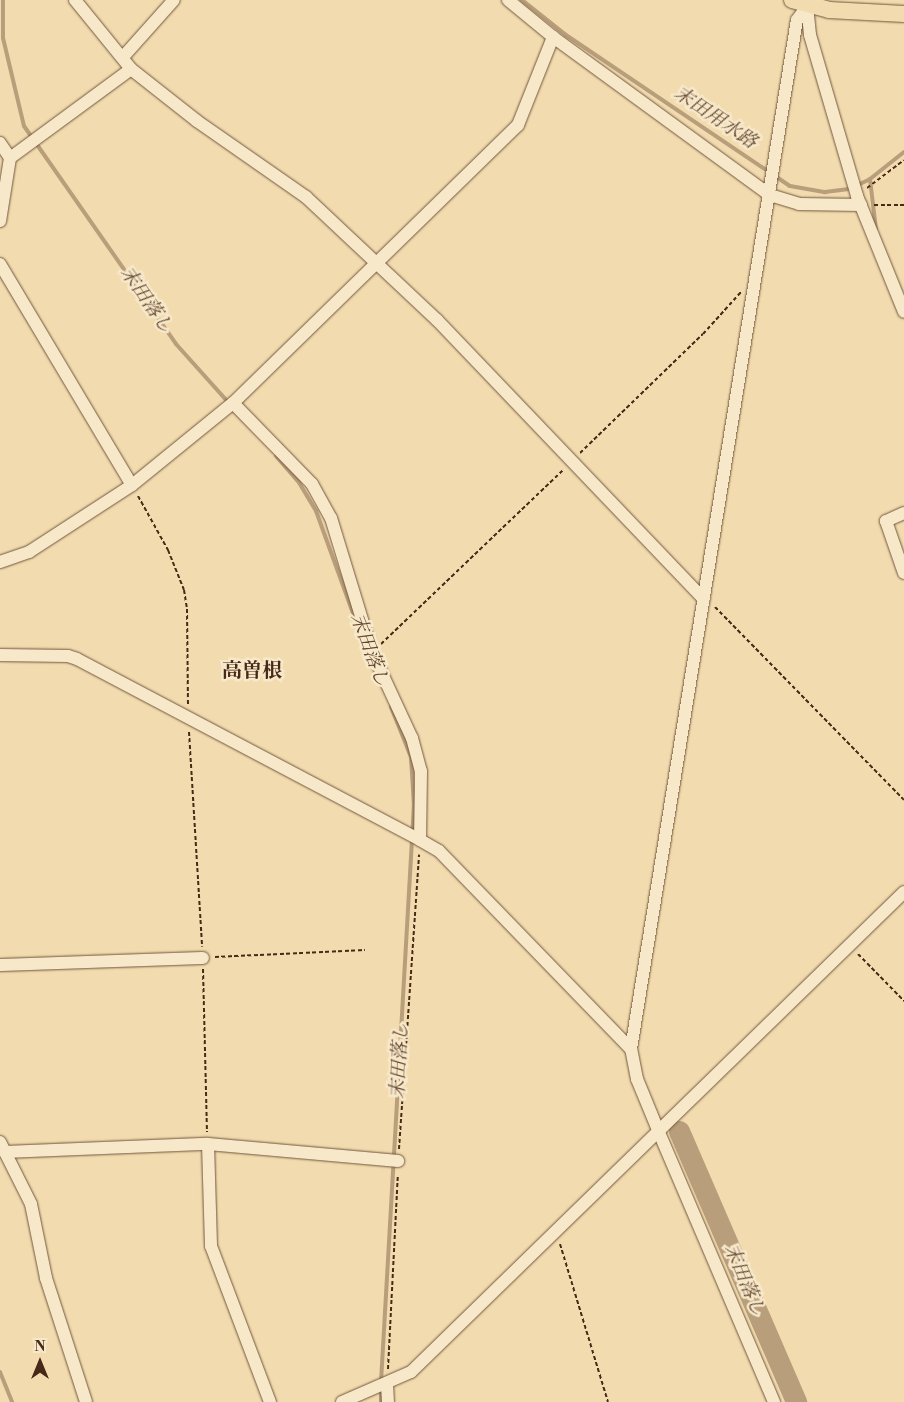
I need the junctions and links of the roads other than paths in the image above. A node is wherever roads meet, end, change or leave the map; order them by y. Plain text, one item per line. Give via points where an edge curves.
1 (74, 0) edge
2 (174, 0) edge
3 (508, 0) edge
4 (800, 3) edge
5 (904, 14) edge
6 (553, 37) junction
7 (123, 57) junction
8 (131, 69) junction
9 (0, 142) edge
10 (10, 158) junction
11 (770, 195) junction
12 (859, 200) junction
13 (0, 221) edge
14 (376, 261) junction
15 (0, 264) edge
16 (904, 312) edge
17 (233, 403) junction
18 (132, 485) junction
19 (904, 513) edge
20 (0, 562) edge
21 (904, 573) edge
22 (704, 599) junction
23 (0, 655) edge
24 (420, 840) junction
25 (904, 892) edge
26 (203, 958) road end
27 (0, 964) edge
28 (631, 1049) junction
29 (658, 1130) junction
30 (208, 1144) junction
31 (3, 1147) edge
32 (398, 1161) road end
33 (387, 1384) junction
34 (86, 1402) edge
35 (270, 1402) edge
36 (342, 1402) edge
37 (388, 1402) edge
38 (774, 1402) edge

1 - 7 street
2 - 7 street
3 - 6 street
4 - 5 main road via 854,13
4 - 11 street
4 - 12 street
6 - 11 street
6 - 14 street via 518,125
7 - 8 street
8 - 10 street
8 - 14 street via 197,121 306,197
9 - 10 street
10 - 13 street
11 - 12 street via 799,204
11 - 22 street
12 - 16 street
14 - 17 street
14 - 22 street via 573,460
15 - 18 street
17 - 18 street
17 - 24 street via 321,497 331,518 372,652 412,738 421,772
18 - 20 street via 29,552
19 - 21 street via 886,521
22 - 28 street
23 - 24 street via 68,656
24 - 28 street via 439,852
25 - 29 street
26 - 27 street
28 - 29 street via 637,1079
29 - 33 street via 411,1372
29 - 38 street
30 - 31 street
30 - 32 street
30 - 35 street via 211,1246
31 - 34 street via 31,1204 46,1278
33 - 36 street
33 - 37 street

